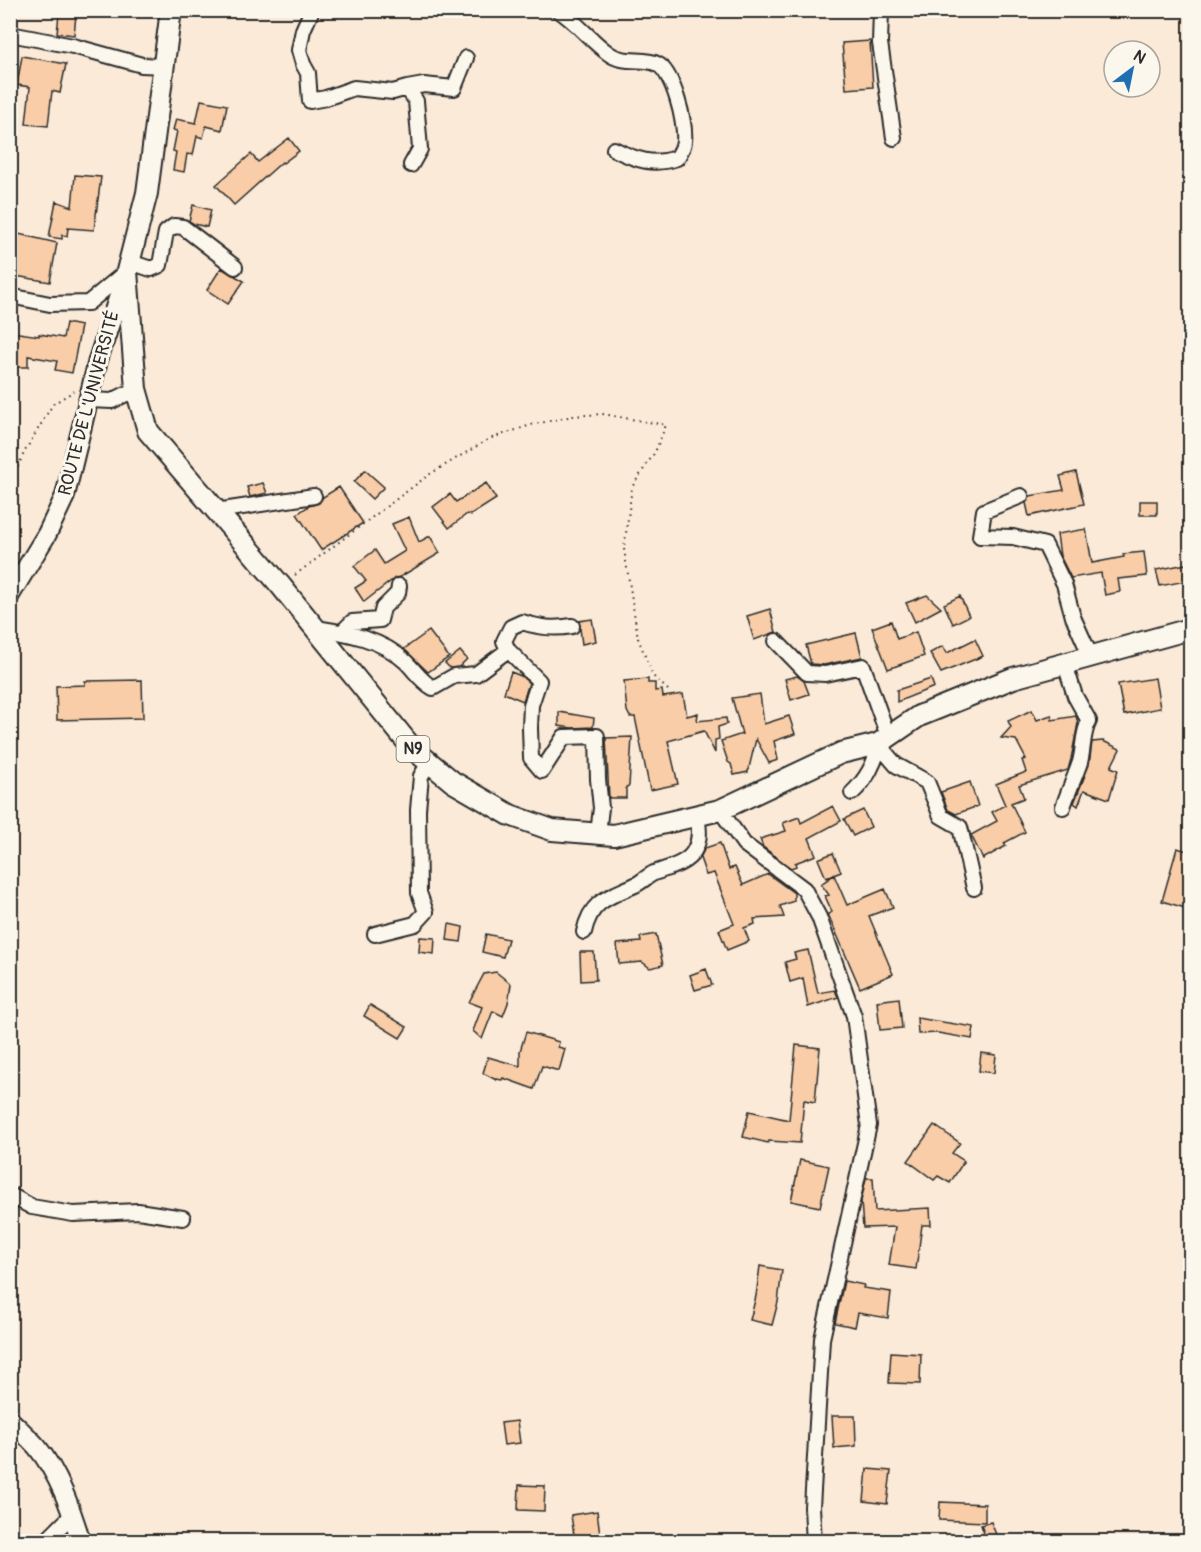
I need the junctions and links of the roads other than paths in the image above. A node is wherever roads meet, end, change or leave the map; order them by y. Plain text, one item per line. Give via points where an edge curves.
1 (171, 10) edge
2 (312, 10) edge
3 (558, 10) edge
4 (881, 10) edge
5 (10, 34) edge
6 (466, 57) dead end
7 (164, 66) junction
8 (406, 88) junction
9 (894, 138) dead end
10 (614, 148) dead end
11 (411, 165) dead end
12 (129, 266) junction
13 (235, 267) dead end
14 (10, 296) edge
15 (136, 389) junction
16 (89, 400) junction
17 (314, 496) dead end
18 (1021, 496) dead end
19 (216, 511) junction
20 (399, 586) dead end
21 (10, 595) edge
22 (572, 626) dead end
23 (316, 628) junction
24 (1191, 629) edge
25 (342, 632) junction
26 (776, 641) dead end
27 (508, 650) junction
28 (1091, 657) junction
29 (1065, 664) junction
30 (883, 740) junction
31 (430, 761) junction
32 (852, 793) dead end
33 (1063, 807) dead end
34 (720, 810) junction
35 (697, 815) junction
36 (598, 833) junction
37 (974, 888) dead end
38 (585, 932) dead end
39 (375, 934) dead end
40 (10, 1195) edge
41 (183, 1218) dead end
42 (10, 1420) edge
43 (73, 1514) junction
44 (45, 1542) edge
45 (81, 1542) edge
46 (814, 1542) edge

1 - 7 highway, N9
2 - 8 street via 299,50 308,73 309,101 354,88 393,92
3 - 10 street via 609,54 656,63 667,72 682,121 684,142 677,158 661,163 630,157
4 - 9 street via 880,43
5 - 7 street via 142,65
6 - 8 street via 454,88
7 - 12 highway, N9 via 147,193
8 - 11 street via 416,101 420,149
12 - 13 street via 151,269 160,265 166,232 174,226 183,227
12 - 14 street via 88,303 50,304
12 - 15 highway, N9
12 - 16 main road, ROUTE DE L'UNIVERSITÉ
15 - 16 street via 112,401
15 - 19 highway, N9 via 148,431
16 - 21 main road, ROUTE DE L'UNIVERSITÉ via 65,496
17 - 19 street
18 - 28 street via 984,511 980,536 1013,537 1045,545
19 - 23 highway, N9
20 - 25 street via 398,593 382,608 380,620 352,622
22 - 27 street via 554,629 522,622 511,627 504,640
23 - 25 street
23 - 31 highway, N9 via 412,748
24 - 28 highway, N9
25 - 27 street via 381,645 433,688 454,676 476,674
26 - 30 street via 807,673 825,674 863,666
27 - 36 street via 539,681 531,705 530,738 531,758 542,771 564,737 597,736 602,808
28 - 29 highway, N9
29 - 30 highway, N9 via 1013,678 919,716
29 - 33 street via 1075,696 1089,721 1083,732 1080,762
30 - 32 street via 873,764
30 - 34 highway, N9 via 841,753
30 - 37 street via 896,765 927,782 941,816 960,827
31 - 36 highway, N9 via 453,782 510,815 552,830
31 - 39 street via 421,776 418,810 419,893 426,912 415,924
34 - 35 highway, N9
34 - 46 street via 744,844 804,889 819,917 854,1016 869,1125 822,1339 812,1507
35 - 36 highway, N9 via 614,835
35 - 38 street via 699,832 693,854 608,896 597,904
40 - 41 street via 32,1207 73,1214 138,1211
42 - 43 main road via 52,1468
43 - 44 street
43 - 45 main road

